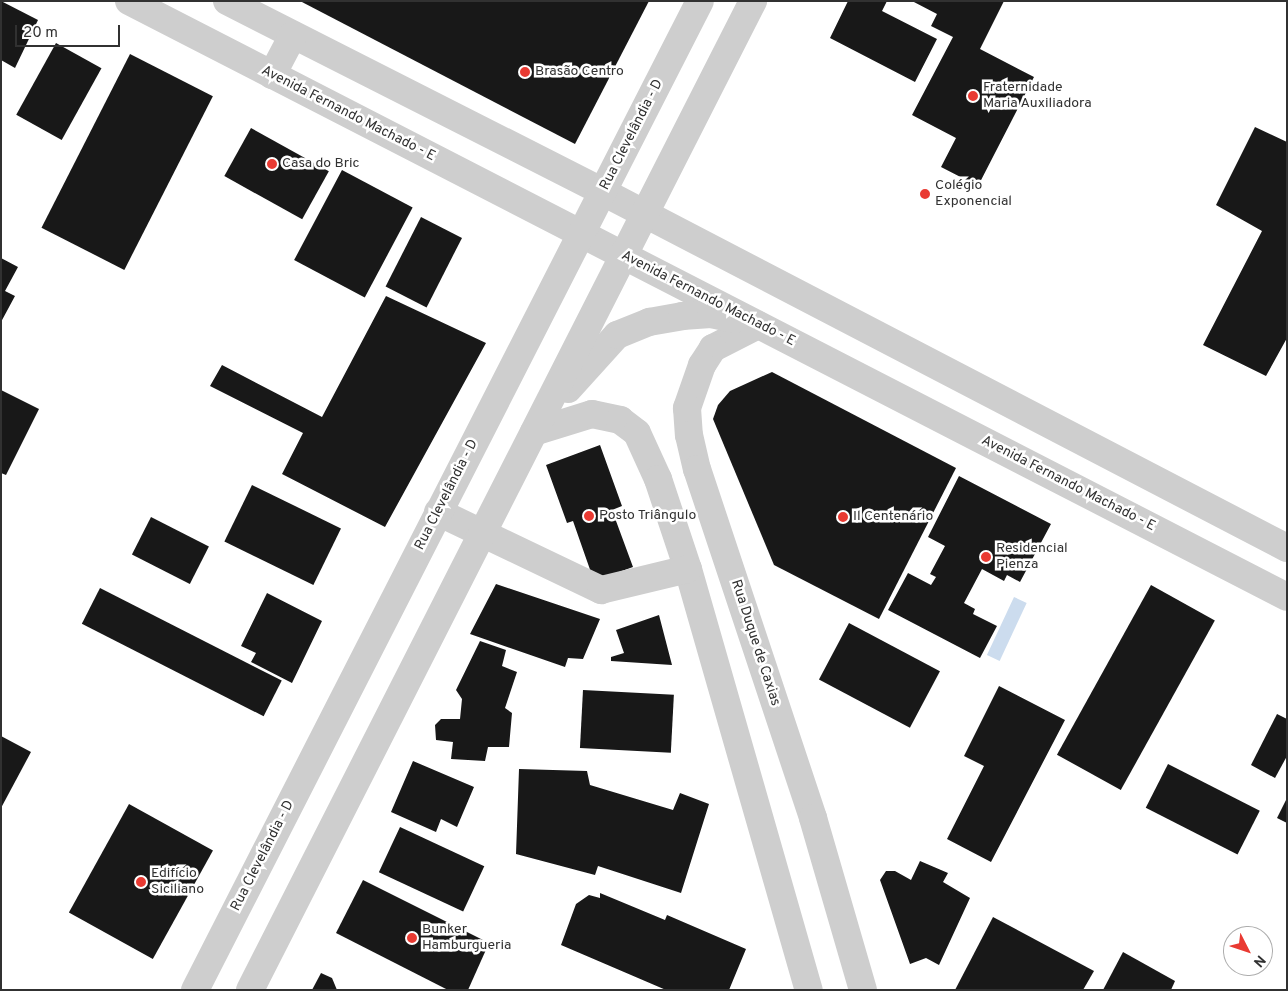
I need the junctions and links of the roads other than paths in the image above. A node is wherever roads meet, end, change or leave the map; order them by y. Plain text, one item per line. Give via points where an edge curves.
1 (130, 1) edge
2 (227, 1) edge
3 (700, 1) edge
4 (754, 1) edge
5 (294, 35) junction
6 (272, 74) junction
7 (603, 192) junction
8 (645, 214) junction
9 (582, 234) junction
10 (624, 256) junction
11 (758, 325) junction
12 (534, 432) junction
13 (696, 469) junction
14 (658, 479) junction
15 (438, 512) junction
16 (483, 533) junction
17 (1287, 548) edge
18 (688, 569) junction
19 (1287, 596) edge
20 (195, 990) edge
21 (250, 990) edge
22 (809, 990) edge
23 (862, 990) edge

1 - 6 street, Avenida Fernando Machado - E
2 - 5 street
3 - 7 street, Rua Clevelândia - D
4 - 8 street
5 - 6 street
5 - 7 street
6 - 9 street, Avenida Fernando Machado - E
7 - 8 street
7 - 9 street, Rua Clevelândia - D
8 - 10 street
8 - 17 street
9 - 10 street, Avenida Fernando Machado - E
9 - 15 street, Rua Clevelândia - D
10 - 11 street, Avenida Fernando Machado - E
10 - 12 street
11 - 12 street via 711,314 682,316 649,322 617,335 584,369
11 - 13 street, Rua Duque de Caxias via 713,348 693,382 687,408
11 - 19 street, Avenida Fernando Machado - E
12 - 14 street via 592,414 620,420 637,433
12 - 16 street
13 - 14 street
13 - 23 street, Rua Duque de Caxias via 813,818
14 - 18 street
15 - 16 street
15 - 20 street, Rua Clevelândia - D
16 - 18 street via 601,590
16 - 21 street
18 - 22 street

